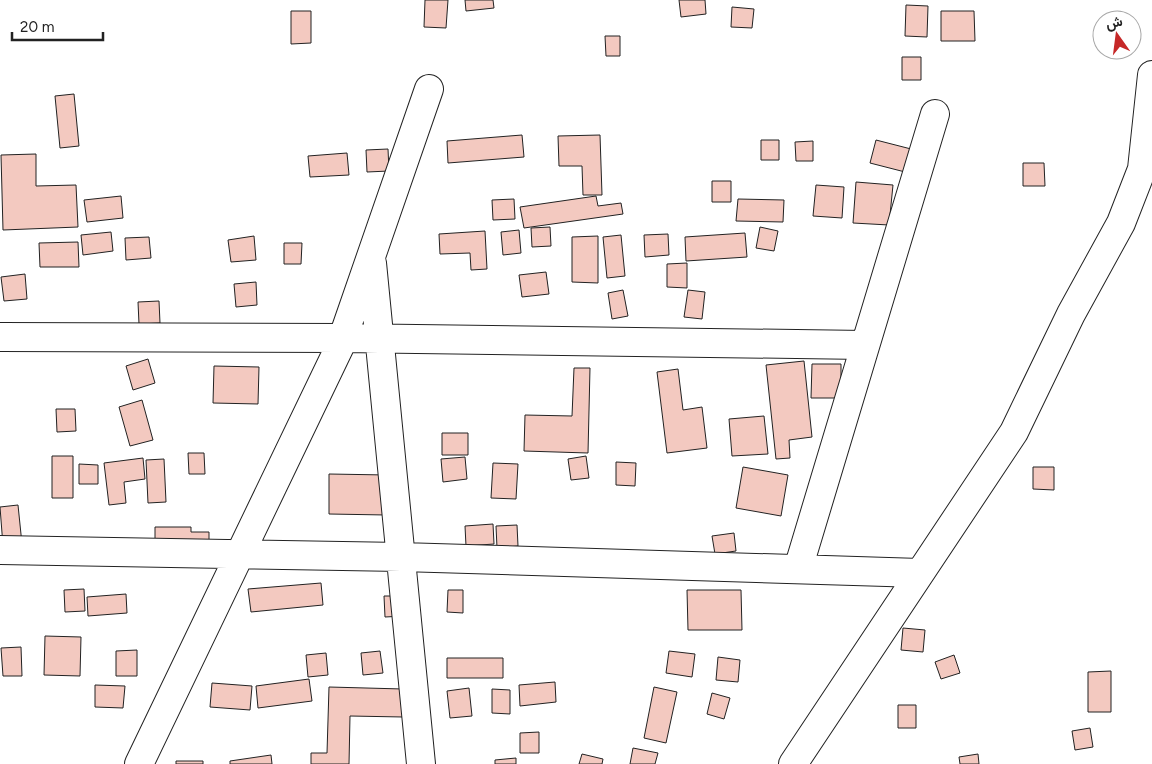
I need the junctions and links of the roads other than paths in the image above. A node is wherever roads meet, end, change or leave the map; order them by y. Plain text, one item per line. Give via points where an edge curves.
1 (1152, 75) edge
2 (429, 89) dead end
3 (935, 114) dead end
4 (372, 254) junction
5 (0, 337) edge
6 (342, 338) junction
7 (380, 339) junction
8 (865, 344) junction
9 (0, 550) edge
10 (240, 554) junction
11 (401, 556) junction
12 (798, 569) junction
13 (920, 573) junction
14 (138, 764) edge
15 (421, 764) edge
16 (793, 764) edge

1 - 13 street via 1142,169 1121,223 1071,314 1014,432
2 - 4 street
3 - 8 street
4 - 6 street
4 - 7 street
5 - 6 street
6 - 7 street
6 - 10 street
7 - 8 street
7 - 11 street
8 - 12 street
9 - 10 street
10 - 11 street
10 - 14 street
11 - 12 street
11 - 15 street
12 - 13 street
13 - 16 street

